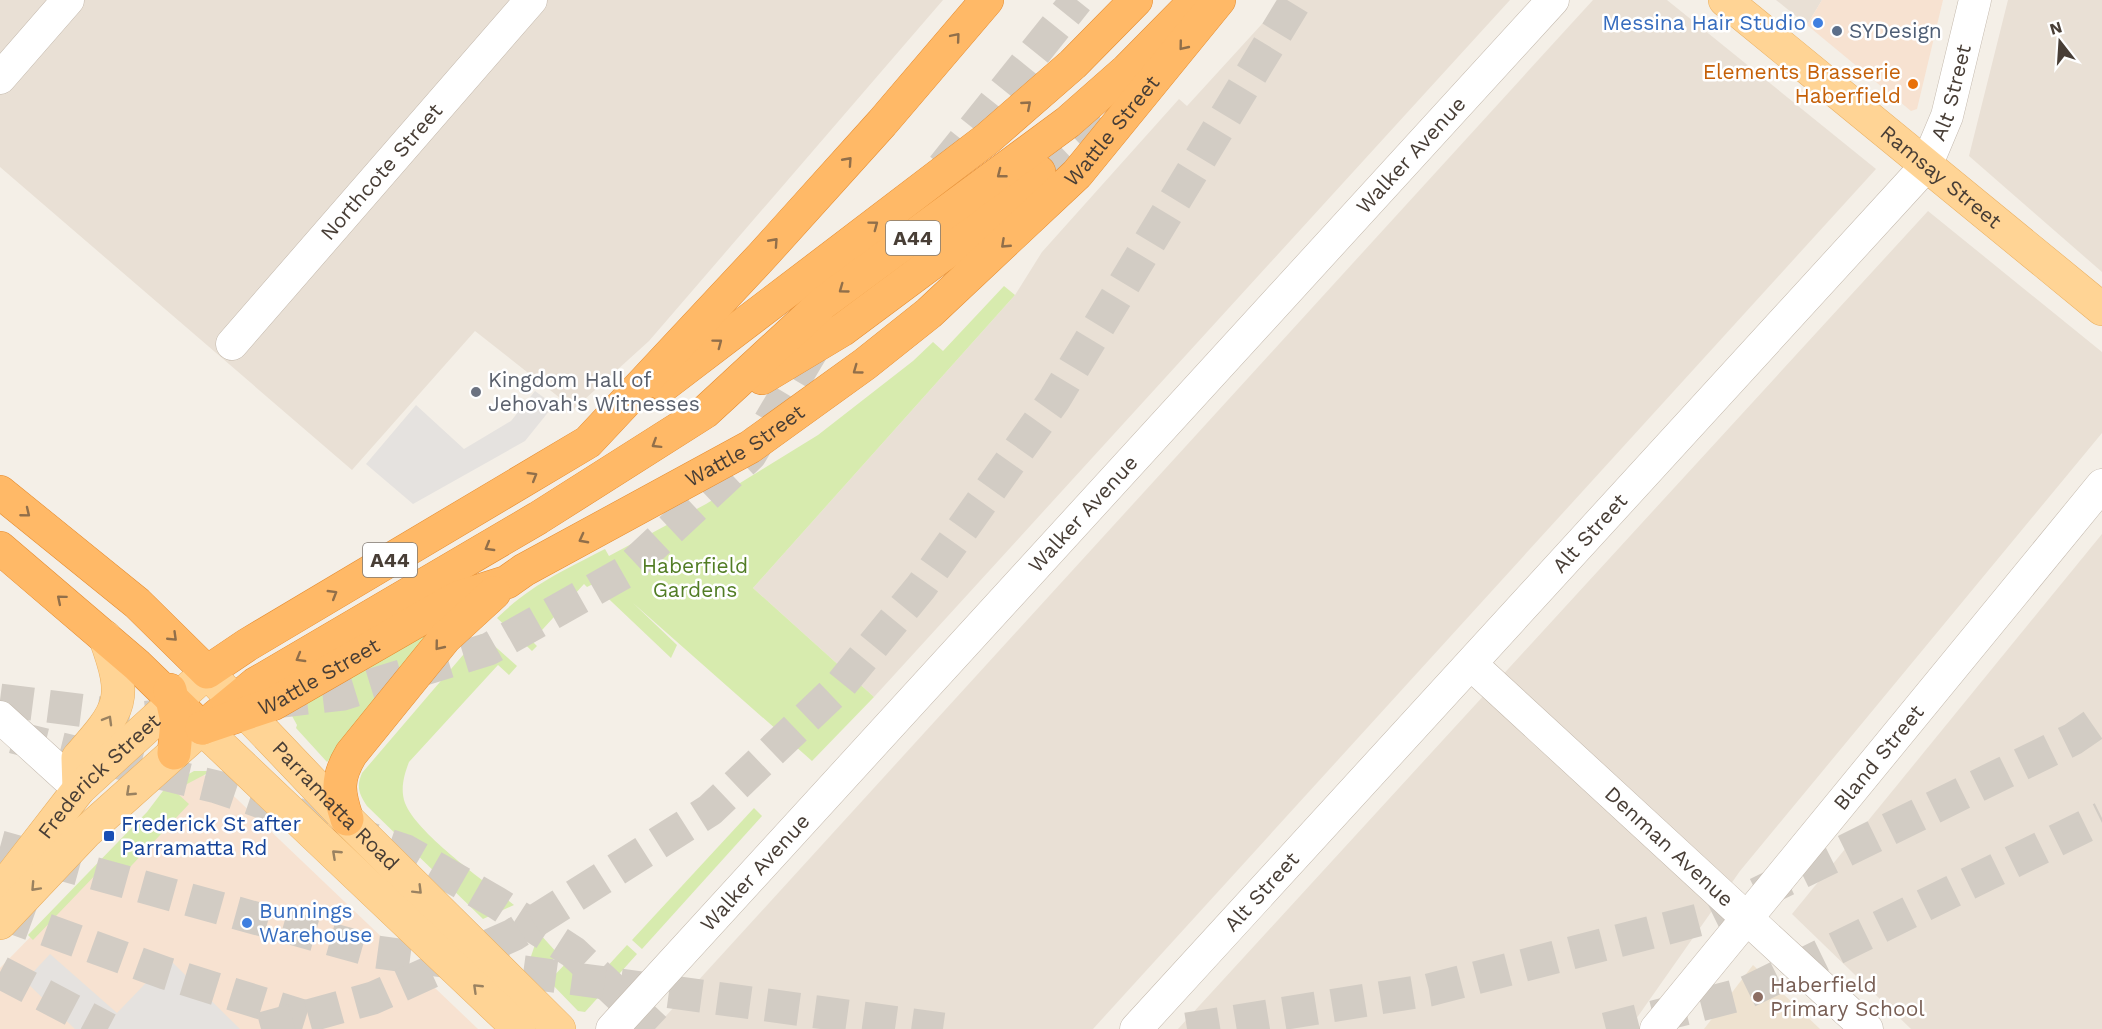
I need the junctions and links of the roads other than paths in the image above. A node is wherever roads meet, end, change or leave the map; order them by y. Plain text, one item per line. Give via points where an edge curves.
1 (68, 0) edge
2 (531, 0) edge
3 (987, 0) edge
4 (1136, 0) edge
5 (1196, 0) edge
6 (1219, 0) edge
7 (1553, 0) edge
8 (1725, 0) edge
9 (1975, 0) edge
10 (4, 66) edge
11 (1926, 166) junction
12 (1039, 172) tunnel mouth
13 (2102, 309) edge
14 (232, 344) dead end
15 (705, 412) junction
16 (588, 442) junction
17 (2102, 485) edge
18 (0, 492) edge
19 (0, 548) edge
20 (507, 582) junction
21 (105, 637) junction
22 (1472, 665) junction
23 (184, 689) junction
24 (241, 707) junction
25 (0, 717) edge
26 (202, 728) junction
27 (174, 753) junction
28 (79, 789) junction
29 (347, 819) junction
30 (0, 891) edge
31 (1746, 916) junction
32 (0, 923) edge
33 (519, 1029) edge
34 (560, 1029) edge
35 (612, 1029) edge
36 (1136, 1029) edge
37 (1656, 1029) edge
38 (1867, 1029) edge

1 - 10 street
2 - 14 street, Northcote Street
16 -> 3 highway, A44 via 778,239
16 -> 4 highway via 987,139 1073,64
5 -> 15 highway, Wattle Street / A44 via 1127,70 1068,122 823,303
6 -> 20 highway, Wattle Street via 1077,174 929,313 750,447
7 - 35 street, Walker Avenue
8 - 11 main road, Ramsay Street
9 - 11 street, Alt Street via 1947,116
11 - 13 main road, Ramsay Street
11 - 22 street, Alt Street
12 - 15 highway via 948,251 842,330
15 -> 24 highway, Wattle Street / A44 via 538,518 255,684
23 -> 16 highway, A44 via 256,639
17 - 31 street, Bland Street
18 -> 23 highway, Parramatta Road via 137,603
21 -> 19 highway, Parramatta Road
20 - 24 highway, Wattle Street via 457,598 273,704
20 -> 29 highway via 446,638 351,754 341,772 339,796
21 - 23 highway, Parramatta Road via 137,665
28 -> 21 main road via 78,758 101,732 120,694
22 - 31 street, Denman Avenue
22 - 36 street, Alt Street
23 - 24 main road, Parramatta Road
23 - 26 highway, Parramatta Road
23 - 27 highway
23 - 28 main road, Frederick Street
24 - 26 highway, Wattle Street
24 - 29 main road, Parramatta Road
25 - 28 street
26 - 27 main road, Frederick Street
33 -> 26 main road, Parramatta Road
27 -> 32 main road, Frederick Street via 86,832
28 - 30 main road, Frederick Street
29 -> 34 main road, Parramatta Road
31 - 37 street, Bland Street
31 - 38 street, Denman Avenue

